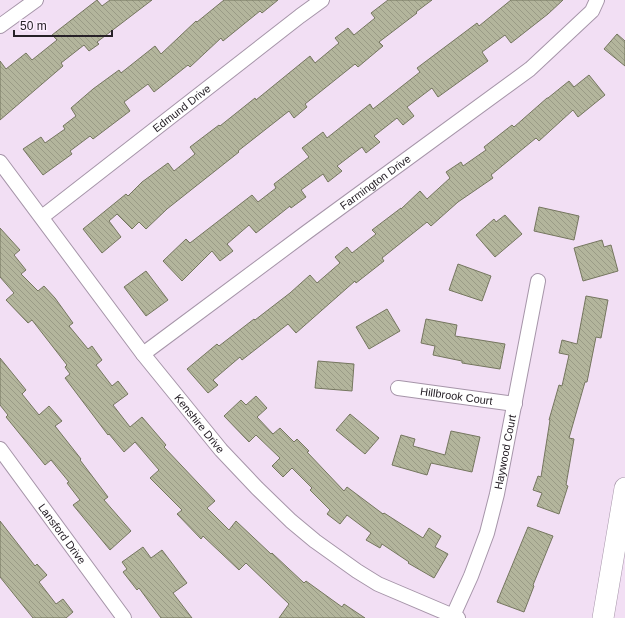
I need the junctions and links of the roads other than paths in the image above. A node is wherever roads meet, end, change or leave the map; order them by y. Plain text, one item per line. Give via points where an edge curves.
1 (36, 0) edge
2 (322, 0) edge
3 (597, 0) edge
4 (0, 26) edge
5 (0, 162) edge
6 (42, 217) junction
7 (538, 281) dead end
8 (143, 354) junction
9 (398, 388) dead end
10 (515, 404) junction
11 (0, 449) edge
12 (625, 488) edge
13 (454, 617) edge
14 (124, 618) edge
15 (603, 618) edge

1 - 4 street
2 - 6 street, Edmund Drive
3 - 8 street, Farmington Drive via 592,11 530,69
5 - 6 street, Kenshire Drive
6 - 8 street, Kenshire Drive
7 - 10 street, Haywood Court
8 - 13 street, Kenshire Drive via 221,450 297,526 357,572 378,584
9 - 10 street, Hillbrook Court
10 - 13 street, Haywood Court via 487,533
11 - 14 street, Lansford Drive
12 - 15 highway

